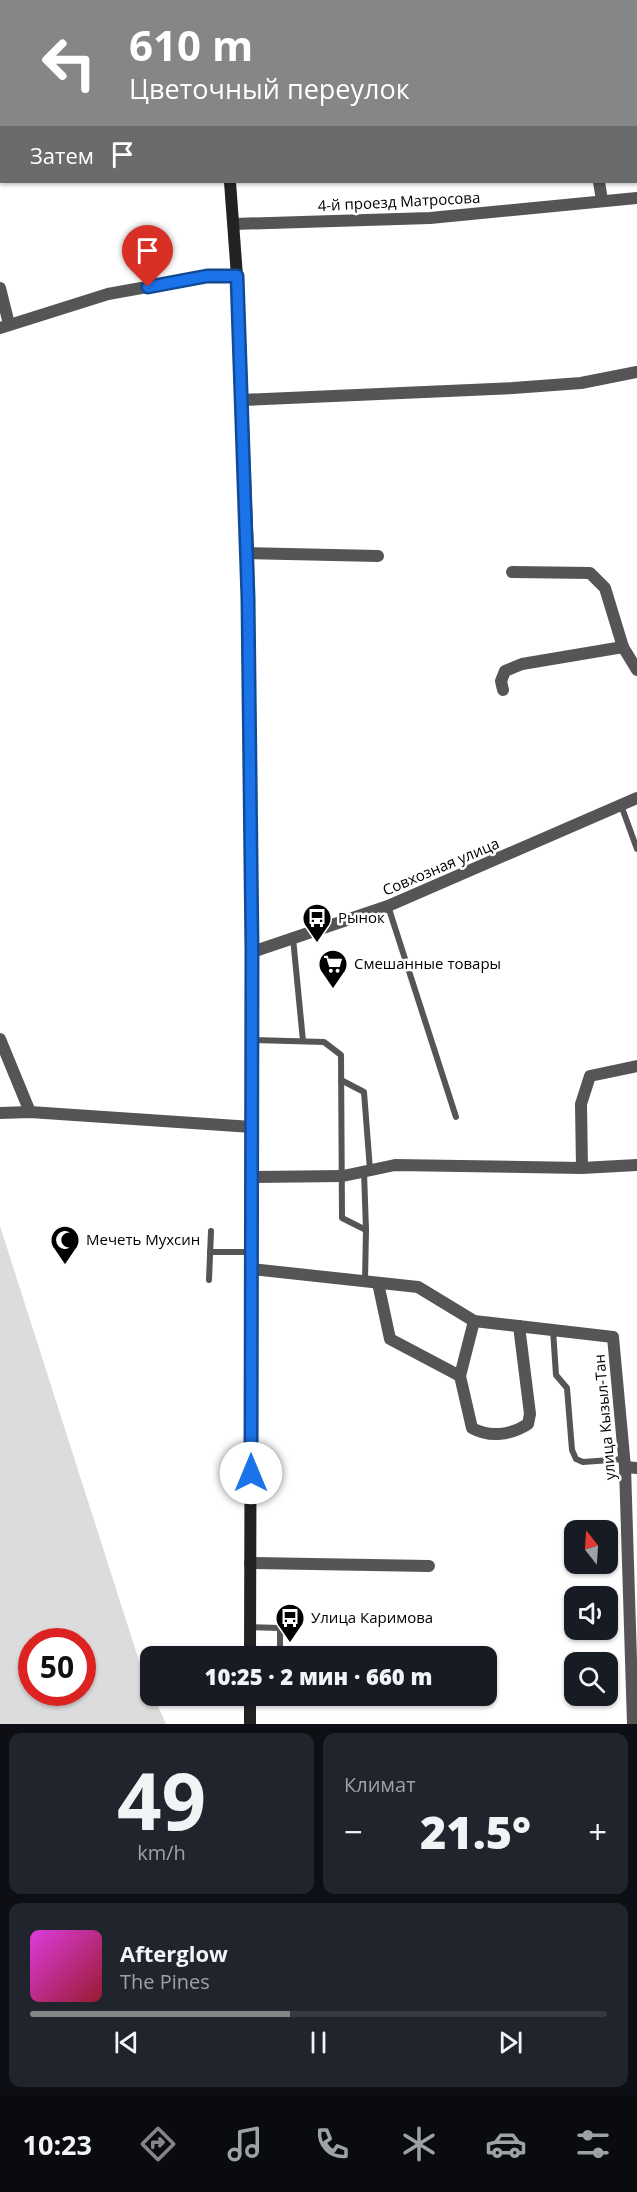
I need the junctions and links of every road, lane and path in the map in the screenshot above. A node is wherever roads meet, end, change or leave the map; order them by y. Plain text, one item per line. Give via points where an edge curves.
1 (230, 183) edge
2 (599, 183) edge
3 (637, 198) edge
4 (602, 200) junction
5 (234, 224) junction
6 (237, 276) junction
7 (0, 288) edge
8 (4, 326) edge
9 (637, 372) edge
10 (242, 399) junction
11 (248, 553) junction
12 (378, 556) dead end
13 (512, 572) dead end
14 (623, 647) junction
15 (637, 670) edge
16 (503, 690) dead end
17 (637, 798) edge
18 (621, 805) junction
19 (637, 849) edge
20 (388, 906) junction
21 (293, 938) junction
22 (252, 951) junction
23 (0, 1039) edge
24 (252, 1040) junction
25 (303, 1041) junction
26 (637, 1066) edge
27 (341, 1080) junction
28 (30, 1112) junction
29 (0, 1113) edge
30 (456, 1118) dead end
31 (252, 1127) junction
32 (637, 1165) edge
33 (582, 1168) junction
34 (367, 1171) junction
35 (343, 1176) junction
36 (251, 1177) junction
37 (366, 1230) junction
38 (211, 1232) dead end
39 (210, 1251) junction
40 (251, 1252) junction
41 (251, 1269) junction
42 (209, 1280) dead end
43 (371, 1282) junction
44 (474, 1321) junction
45 (519, 1326) junction
46 (552, 1330) junction
47 (460, 1376) junction
48 (628, 1464) edge
49 (250, 1563) junction
50 (429, 1566) dead end
51 (250, 1627) junction
52 (250, 1646) edge
53 (280, 1646) edge
54 (250, 1706) edge
55 (250, 1724) edge
56 (633, 1724) edge

1 - 5 main road
2 - 4 street
3 - 4 street, 4-й проезд Матросова
4 - 5 street, 4-й проезд Матросова via 430,218
5 - 6 main road
6 - 8 street via 207,276 108,294
6 - 10 main road
7 - 8 street
9 - 10 street via 581,383
10 - 11 main road
11 - 12 street
11 - 22 main road
13 - 14 street via 590,573 605,588
14 - 15 street
14 - 16 street via 522,664 504,671
17 - 18 street, Совхозная улица
18 - 19 lane
18 - 20 street, Совхозная улица
20 - 21 street, Совхозная улица
20 - 30 lane
21 - 22 street, Совхозная улица
21 - 25 lane
22 - 24 main road
23 - 28 street
24 - 25 lane
24 - 31 main road
25 - 27 lane via 324,1042 341,1055
26 - 33 street via 590,1076 581,1104
27 - 34 lane via 364,1092
27 - 35 lane
28 - 29 street
28 - 31 street
31 - 36 main road
32 - 33 street
33 - 34 street via 395,1165
34 - 35 street
34 - 37 lane
35 - 36 street
35 - 37 lane via 342,1218
36 - 40 main road
37 - 43 lane
38 - 39 lane
39 - 40 lane
39 - 42 lane
40 - 41 main road
41 - 43 street, улица Кызыл-Тан
41 - 49 main road
43 - 44 street, улица Кызыл-Тан via 418,1287
43 - 47 street via 390,1339
44 - 45 street, улица Кызыл-Тан
44 - 47 street
45 - 46 street, улица Кызыл-Тан
45 - 47 street via 531,1414 528,1424 519,1430 491,1434 472,1428
46 - 48 lane via 556,1375 567,1388 576,1459
46 - 48 street, улица Кызыл-Тан via 613,1337
48 - 56 street, улица Кызыл-Тан
49 - 50 street
49 - 51 main road
51 - 52 main road
51 - 53 lane via 280,1628
54 - 55 main road

